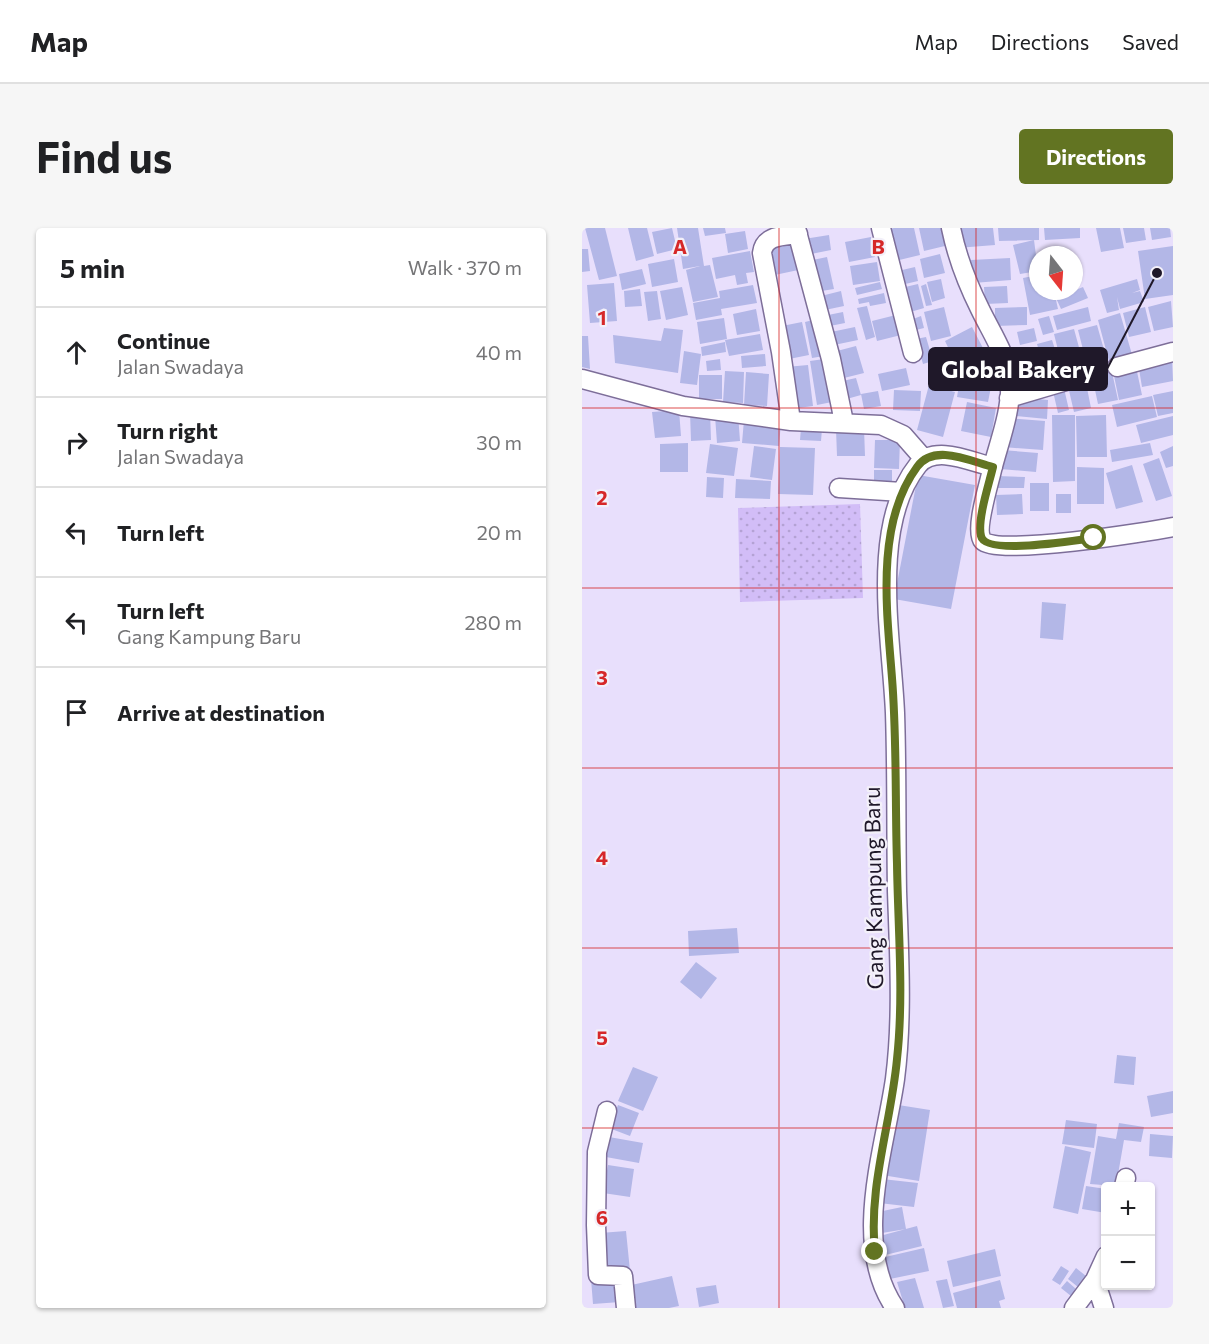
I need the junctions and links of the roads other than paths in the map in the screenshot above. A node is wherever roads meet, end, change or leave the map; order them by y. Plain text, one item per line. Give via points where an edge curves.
1 (881, 228) edge
2 (951, 228) edge
3 (797, 231) edge
4 (1173, 352) edge
5 (913, 353) dead end
6 (1117, 367) dead end
7 (1083, 376) dead end
8 (582, 379) edge
9 (1009, 398) junction
10 (791, 421) junction
11 (844, 422) junction
12 (924, 459) junction
13 (993, 467) junction
14 (839, 488) dead end
15 (902, 492) junction
16 (1173, 527) edge
17 (607, 1111) dead end
18 (1101, 1267) edge
19 (1095, 1280) junction
20 (887, 1306) edge
21 (626, 1308) edge
22 (1074, 1308) edge
23 (1104, 1308) edge

1 - 5 street
2 - 9 street via 963,272 1005,361
3 - 10 street via 771,238 762,253
3 - 11 street
4 - 6 street
7 - 9 street
8 - 10 street via 683,406
9 - 13 street
10 - 11 street
11 - 12 street via 893,429 912,443
12 - 13 street via 941,454
12 - 15 street, Gang Kampung Baru
13 - 16 street via 981,526 981,536 988,544 1037,545
14 - 15 street
15 - 20 street, Gang Kampung Baru via 888,546 887,574 895,711 898,1058 873,1220 875,1252
17 - 21 street via 597,1152 598,1275 623,1276
18 - 19 street
19 - 22 street
19 - 23 street

